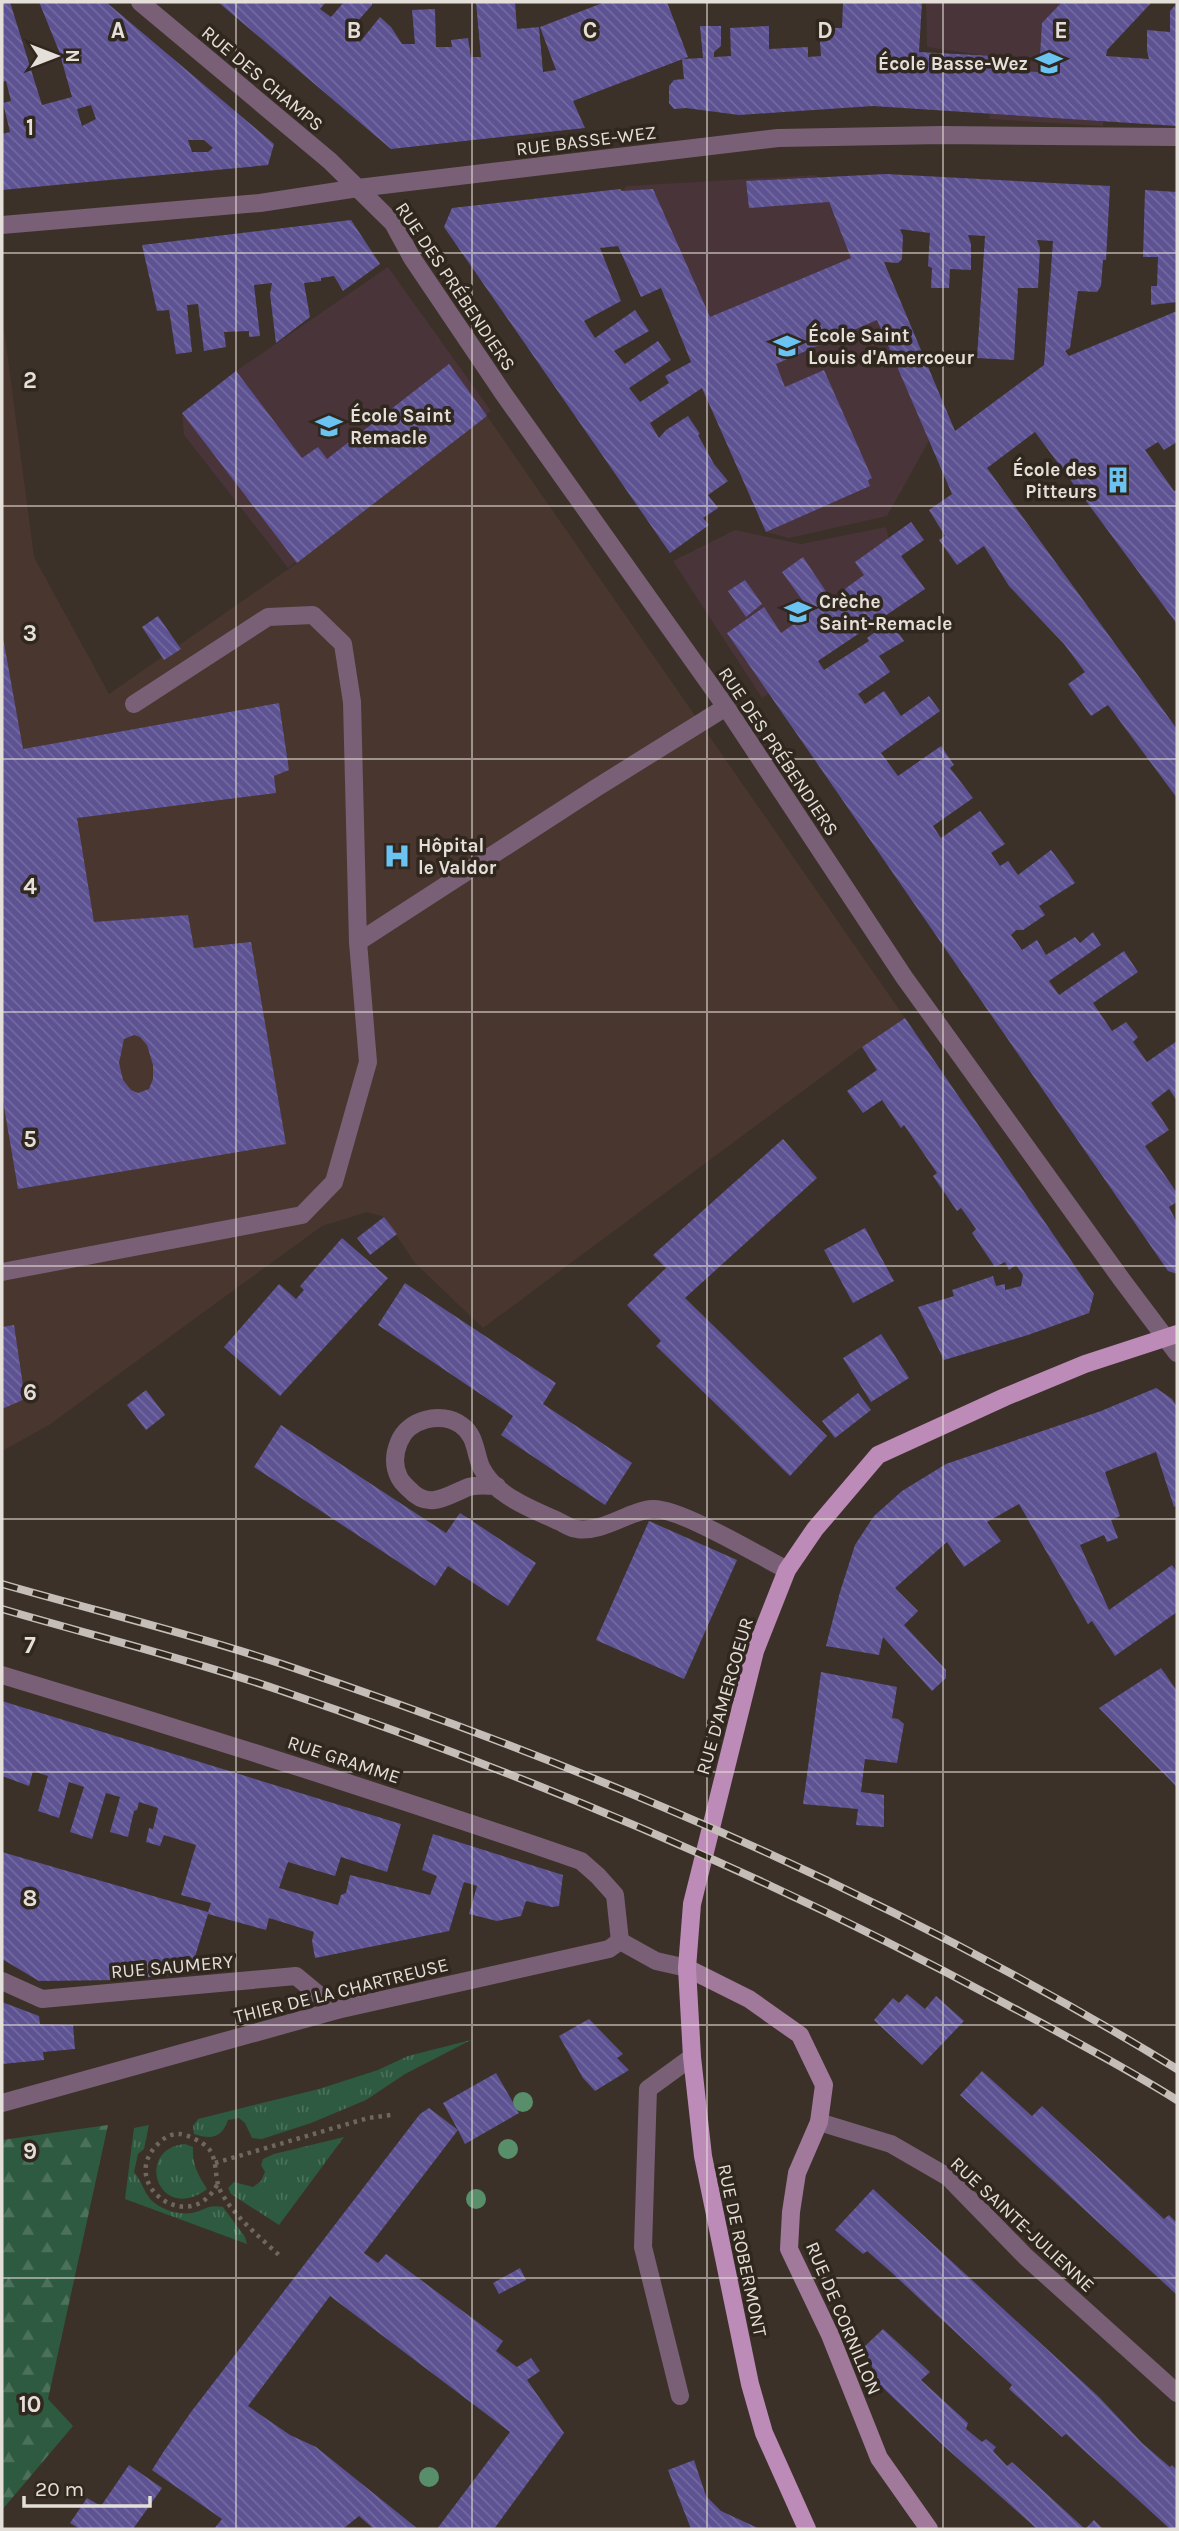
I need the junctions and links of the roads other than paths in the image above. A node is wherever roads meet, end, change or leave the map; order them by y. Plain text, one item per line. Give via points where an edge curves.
1 (140, 2) edge
2 (1177, 137) edge
3 (358, 188) junction
4 (2, 225) edge
5 (134, 704) dead end
6 (726, 708) junction
7 (358, 942) junction
8 (2, 1272) edge
9 (1172, 1336) edge
10 (1177, 1353) edge
11 (497, 1486) junction
12 (788, 1570) junction
13 (2, 1675) edge
14 (620, 1941) junction
15 (687, 1968) junction
16 (2, 1981) edge
17 (337, 2010) junction
18 (692, 2057) junction
19 (2, 2102) edge
20 (819, 2122) junction
21 (1177, 2393) edge
22 (680, 2396) dead end
23 (807, 2529) edge
24 (929, 2529) edge

1 - 3 street, RUE DES CHAMPS
2 - 3 street, RUE BASSE-WEZ via 778,138
3 - 4 street, RUE BASSE-WEZ via 260,203
3 - 6 street, RUE DES PRÉBENDIERS via 393,223 503,393
5 - 7 street via 268,617 313,615 343,644 352,702
6 - 7 street
6 - 9 street, RUE DES PRÉBENDIERS via 904,976 1122,1280
7 - 8 street via 368,1062 334,1181 302,1215
9 - 10 street, RUE DES PRÉBENDIERS
9 - 12 main road, RUE D'AMERCOEUR via 1073,1368 878,1455 815,1528
11 - 11 street via 481,1466 476,1444 463,1425 442,1418 422,1420 403,1433 394,1456 399,1478 414,1495 430,1502 467,1487
11 - 12 street via 517,1502 577,1529 604,1526 652,1509 673,1512
12 - 15 main road, RUE D'AMERCOEUR via 755,1651 734,1728 692,1904
13 - 14 street, RUE GRAMME via 581,1861 615,1895
14 - 15 street via 656,1961
14 - 17 street, THIER DE LA CHARTREUSE via 609,1950
15 - 18 main road, RUE DE ROBERMONT
15 - 20 main road, RUE DE CORNILLON via 749,1999 800,2035 824,2085
16 - 17 street, RUE SAUMERY via 42,1999 296,1976
17 - 19 street, THIER DE LA CHARTREUSE
18 - 22 street via 648,2089 643,2247
18 - 23 main road, RUE DE ROBERMONT via 703,2156 750,2384 764,2433
20 - 21 street, RUE SAINTE-JULIENNE via 891,2144 948,2177 1026,2257
20 - 24 main road, RUE DE CORNILLON via 797,2174 789,2249 830,2335 879,2458

